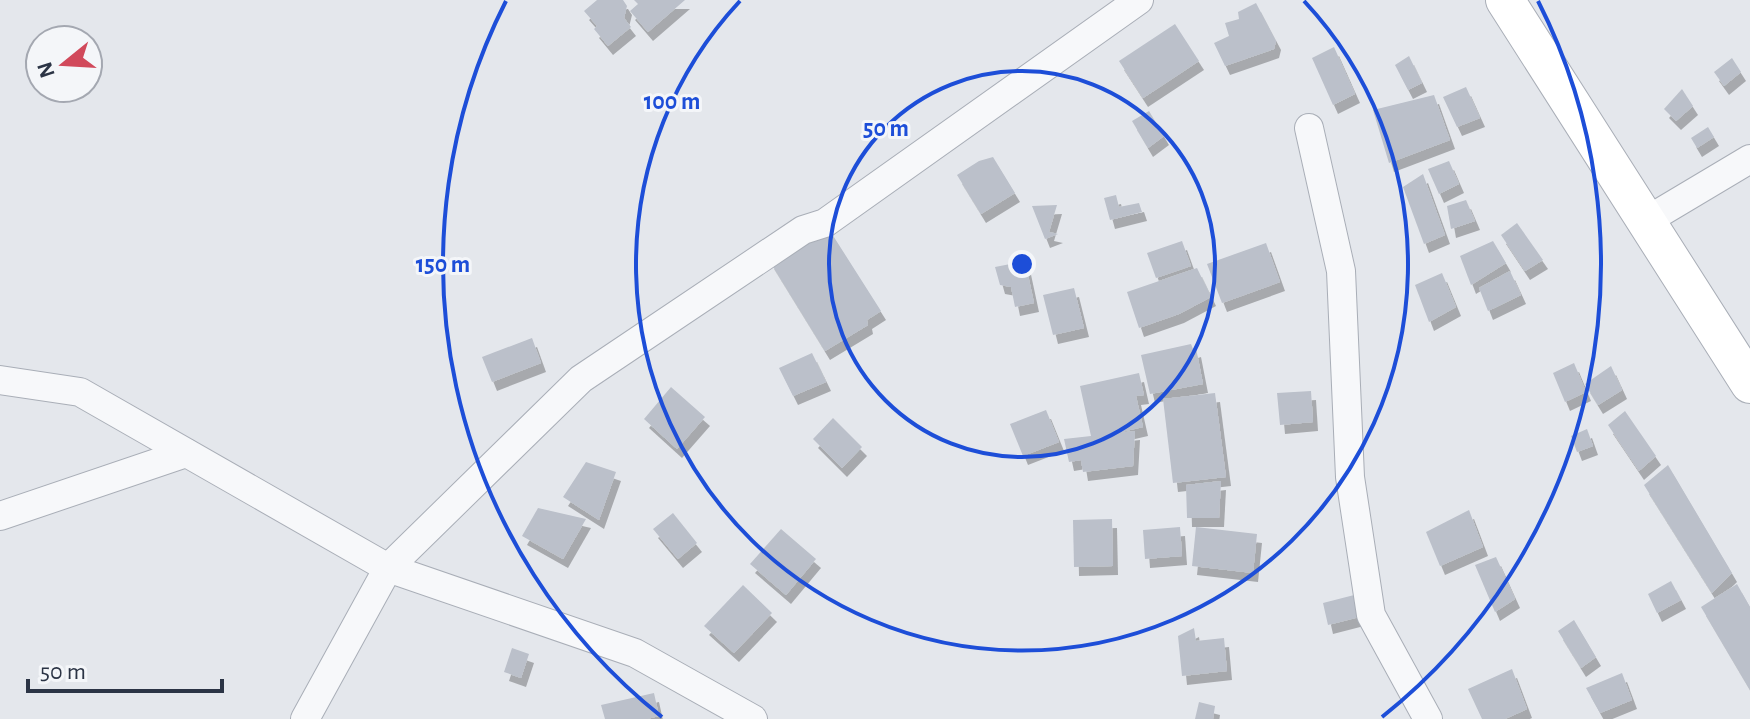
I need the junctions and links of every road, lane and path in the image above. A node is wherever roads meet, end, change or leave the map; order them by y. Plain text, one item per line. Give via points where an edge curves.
1 (1139, 0) edge
2 (1505, 0) edge
3 (1309, 128) dead end
4 (1750, 159) edge
5 (1646, 221) junction
6 (0, 380) edge
7 (1750, 384) edge
8 (186, 453) junction
9 (0, 516) edge
10 (388, 568) junction
11 (305, 719) edge
12 (753, 719) edge
13 (1428, 719) edge

1 - 10 street via 825,223 803,230 581,379
2 - 5 main road
3 - 13 street via 1341,271 1350,477 1371,615
4 - 5 street
5 - 7 main road
6 - 8 street via 80,392
8 - 9 street
8 - 10 street
10 - 11 street
10 - 12 street via 635,653

